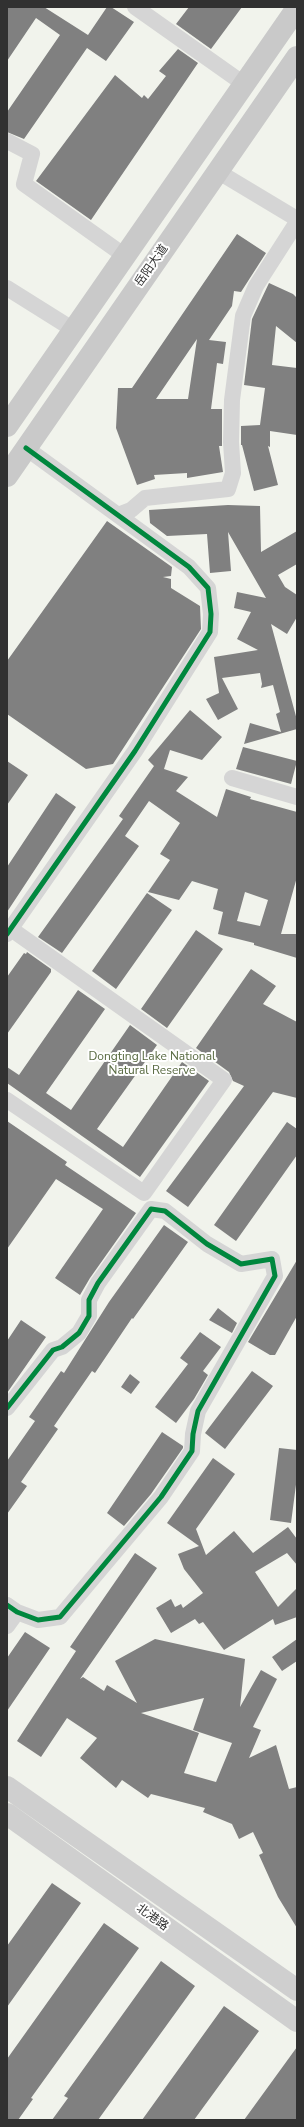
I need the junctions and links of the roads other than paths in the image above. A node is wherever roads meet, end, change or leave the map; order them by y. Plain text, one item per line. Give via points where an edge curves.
1 (135, 7) edge
2 (297, 8) edge
3 (297, 57) edge
4 (244, 84) junction
5 (7, 141) edge
6 (218, 171) junction
7 (297, 219) edge
8 (297, 222) edge
9 (125, 256) junction
10 (7, 288) edge
11 (74, 330) junction
12 (7, 426) edge
13 (26, 448) junction
14 (7, 476) edge
15 (118, 515) junction
16 (232, 778) dead end
17 (297, 797) edge
18 (9, 931) edge
19 (7, 1100) edge
20 (144, 1194) junction
21 (152, 1209) junction
22 (7, 1408) edge
23 (12, 1608) edge
24 (7, 1626) edge
25 (7, 1787) edge
26 (7, 1814) edge
27 (297, 1990) edge
28 (297, 2021) edge

1 - 4 street
2 - 4 main road
3 - 6 main road, 岳阳大道
4 - 9 main road
5 - 9 street via 32,154 24,184
6 - 7 street
6 - 13 main road, 岳阳大道
8 - 15 street via 256,286 244,316 232,400 233,473 228,489 144,498 131,510
9 - 11 main road
10 - 11 street
11 - 12 main road
13 - 14 main road, 岳阳大道
13 - 15 street
15 - 18 street via 189,567 208,588 210,632 135,750
16 - 17 street
18 - 20 street via 224,1080
19 - 20 street
20 - 21 street
21 - 22 street via 98,1283 89,1300 89,1316 79,1333 62,1347 53,1350
21 - 23 street via 165,1211 207,1244 241,1264 272,1260 275,1276 198,1411 192,1451 161,1497 60,1617 38,1620
23 - 24 street
25 - 27 main road, 北港路
26 - 28 main road, 北港路

